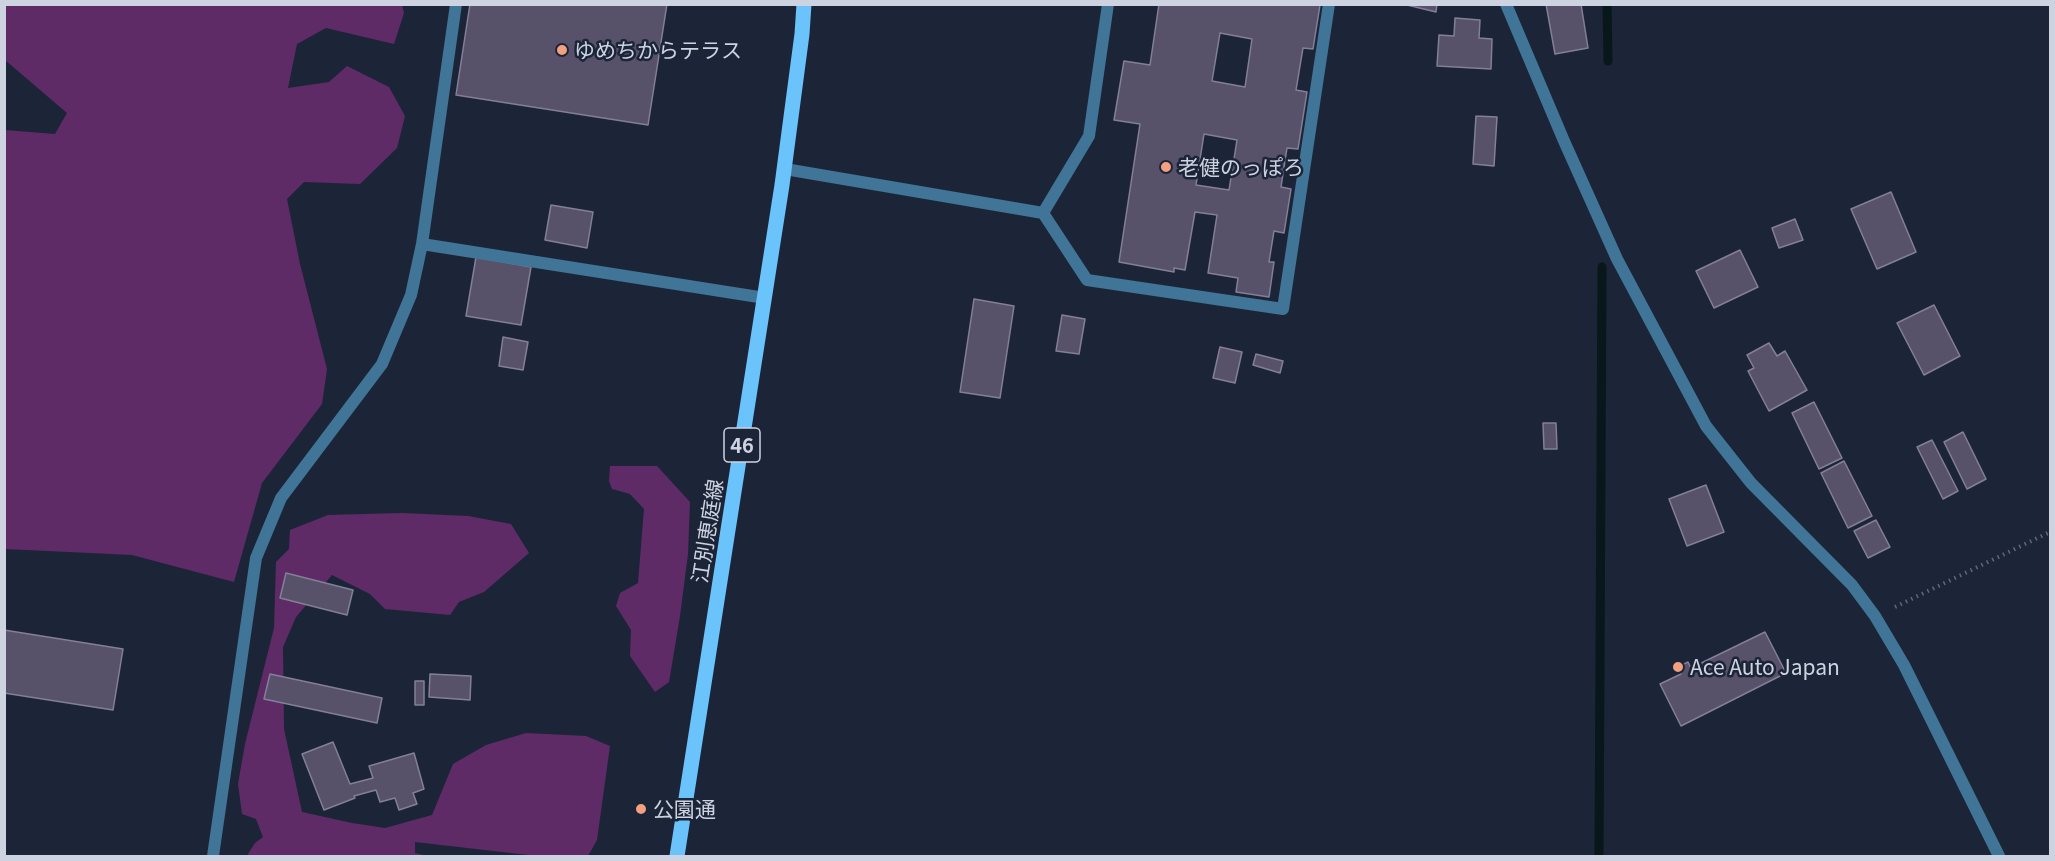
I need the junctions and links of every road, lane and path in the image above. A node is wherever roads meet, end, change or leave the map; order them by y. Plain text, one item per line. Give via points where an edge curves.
1 (456, 4) edge
2 (804, 4) edge
3 (811, 4) edge
4 (1108, 4) edge
5 (1329, 4) edge
6 (1506, 4) edge
7 (802, 34) junction
8 (784, 169) junction
9 (1043, 213) junction
10 (422, 244) junction
11 (765, 298) junction
12 (2050, 532) edge
13 (1875, 616) junction
14 (213, 856) edge
15 (677, 856) edge
16 (1999, 856) edge

1 - 10 street
2 - 7 main road, 江別恵庭線 / 46
3 - 7 main road, 江別恵庭線 / 46
4 - 9 street via 1089,136
5 - 9 street via 1283,309 1087,280
6 - 13 street via 1617,260 1706,426 1751,483 1852,585
7 - 8 main road, 江別恵庭線 / 46
8 - 9 street
8 - 11 main road, 江別恵庭線 / 46
10 - 11 street
10 - 14 street via 411,295 382,364 281,498 256,558
11 - 15 main road, 江別恵庭線 / 46
12 - 13 path
13 - 16 street via 1904,665

